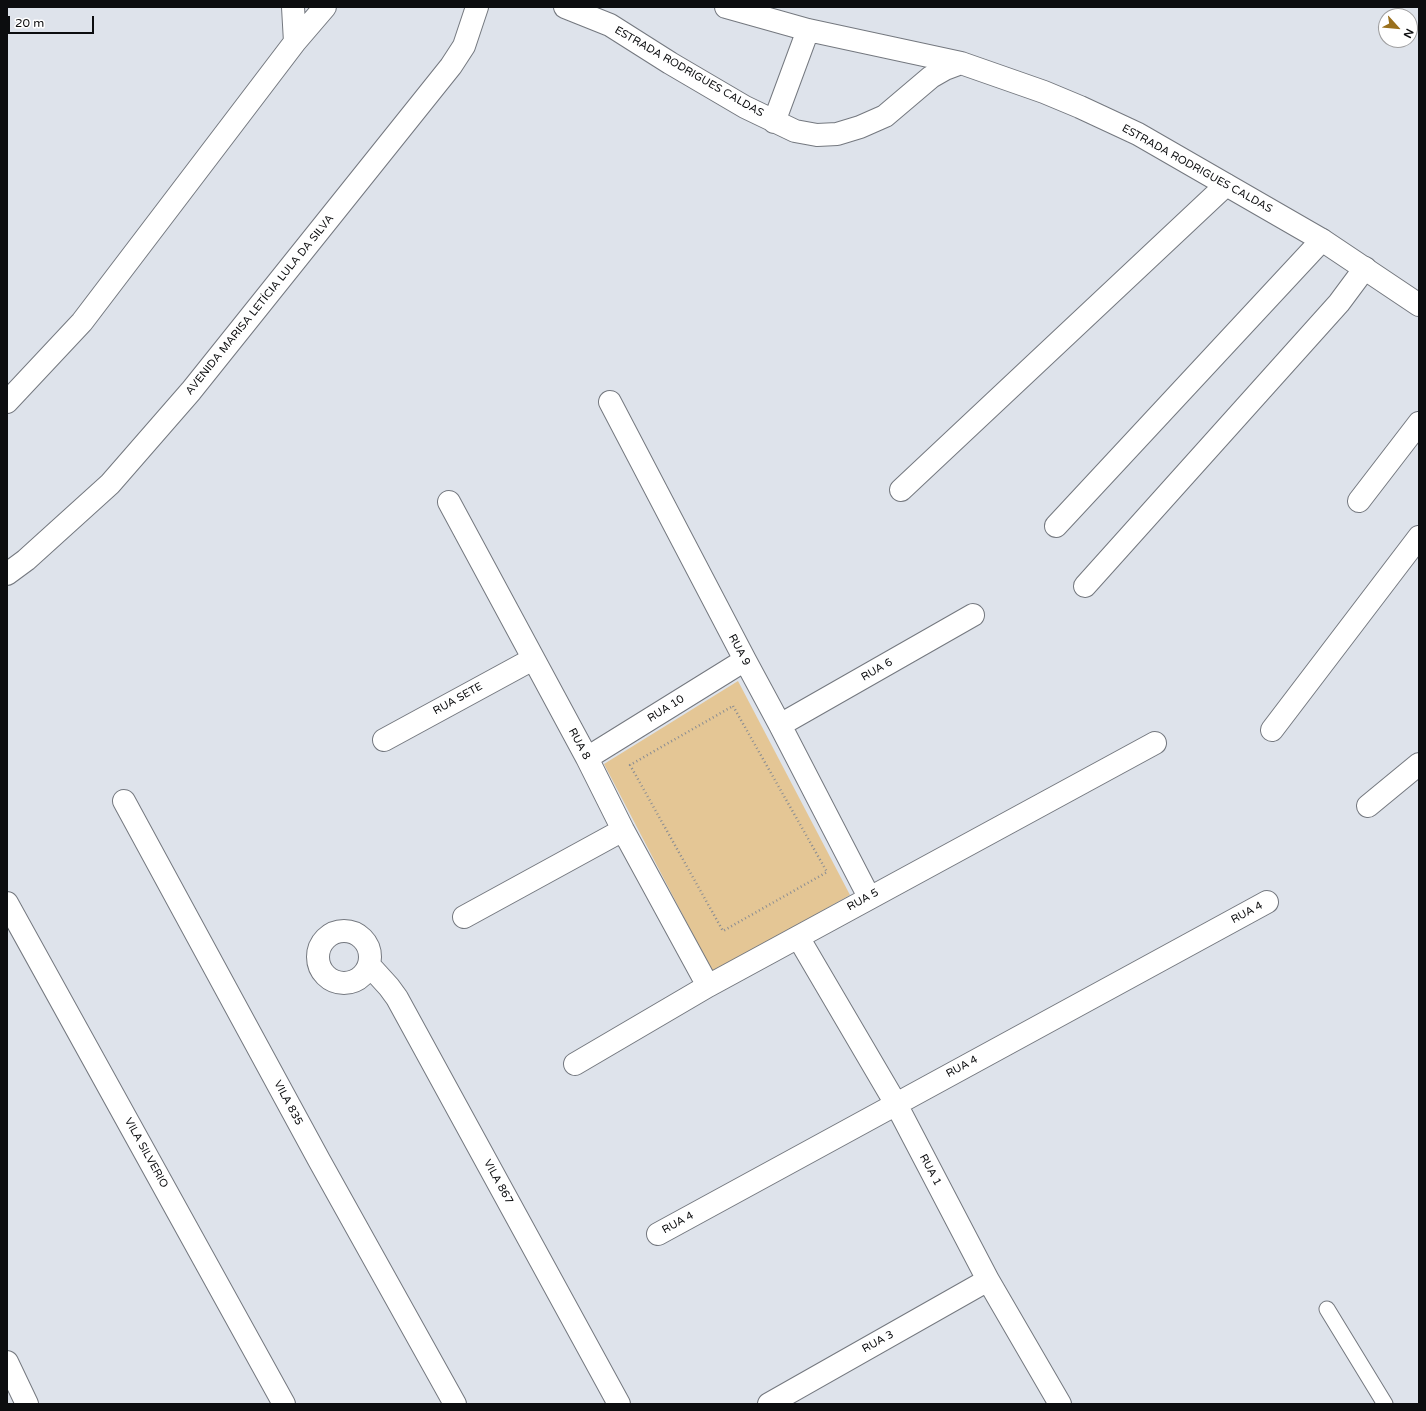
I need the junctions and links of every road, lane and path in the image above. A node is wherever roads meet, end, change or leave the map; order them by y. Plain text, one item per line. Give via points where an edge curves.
1 (294, 7) edge
2 (325, 7) edge
3 (477, 7) edge
4 (565, 7) edge
5 (726, 7) edge
6 (808, 30) junction
7 (296, 42) junction
8 (961, 63) junction
9 (774, 122) junction
10 (1226, 184) junction
11 (1322, 240) junction
12 (1365, 268) junction
13 (1419, 305) edge
14 (7, 402) edge
15 (610, 402) dead end
16 (1419, 423) edge
17 (901, 490) dead end
18 (1358, 501) dead end
19 (449, 502) dead end
20 (1056, 526) dead end
21 (1419, 537) edge
22 (7, 574) edge
23 (1085, 586) dead end
24 (973, 615) dead end
25 (533, 659) junction
26 (745, 660) junction
27 (780, 725) junction
28 (1272, 730) dead end
29 (384, 740) dead end
30 (1155, 742) dead end
31 (587, 758) junction
32 (1419, 764) edge
33 (124, 801) dead end
34 (1368, 806) dead end
35 (623, 830) junction
36 (827, 872) joint
37 (869, 897) junction
38 (7, 902) edge
39 (1267, 902) dead end
40 (464, 916) dead end
41 (798, 937) junction
42 (369, 965) dead end
43 (708, 986) junction
44 (575, 1064) dead end
45 (896, 1104) junction
46 (658, 1234) dead end
47 (988, 1280) junction
48 (1327, 1309) dead end
49 (8, 1365) edge
50 (27, 1404) edge
51 (284, 1404) edge
52 (455, 1404) edge
53 (619, 1404) edge
54 (768, 1404) edge
55 (1060, 1404) edge
56 (1385, 1404) edge

1 - 7 street
2 - 7 street
3 - 22 street, AVENIDA MARISA LETÍCIA LULA DA SILVA via 464,46 451,66 191,392 110,484
4 - 9 street, ESTRADA RODRIGUES CALDAS via 610,25 704,83
5 - 6 street, ESTRADA RODRIGUES CALDAS
6 - 8 street, ESTRADA RODRIGUES CALDAS
6 - 9 street
7 - 14 street via 82,322
8 - 9 street, ESTRADA RODRIGUES CALDAS via 931,77 885,116 838,134 816,135 795,131
8 - 10 street, ESTRADA RODRIGUES CALDAS via 1044,92 1112,122
10 - 11 street, ESTRADA RODRIGUES CALDAS
10 - 17 street
11 - 12 street, ESTRADA RODRIGUES CALDAS
11 - 20 street
12 - 13 street, ESTRADA RODRIGUES CALDAS
12 - 23 street via 1339,303
15 - 26 street, RUA 9
16 - 18 street
19 - 25 street, RUA 8
21 - 28 street
24 - 27 street, RUA 6
25 - 29 street, RUA SETE
25 - 31 street, RUA 8
26 - 27 street, RUA 9
26 - 31 street, RUA 10
27 - 37 street, RUA 9
30 - 37 street, RUA 5
31 - 35 street, RUA 8
32 - 34 street
33 - 52 street, VILA 835
35 - 40 street
35 - 43 street, RUA 8
36 - 36 path via 724,931 630,765 734,706
37 - 41 street, RUA 5
38 - 51 street, VILA SILVERIO
39 - 45 street, RUA 4
41 - 43 street, RUA 5
41 - 45 street, RUA 1
42 - 53 street, VILA 867 via 397,998
43 - 44 street, RUA 5
45 - 46 street, RUA 4
45 - 47 street, RUA 1
47 - 54 street, RUA 3
47 - 55 street, RUA 1
48 - 56 lane
49 - 50 street

